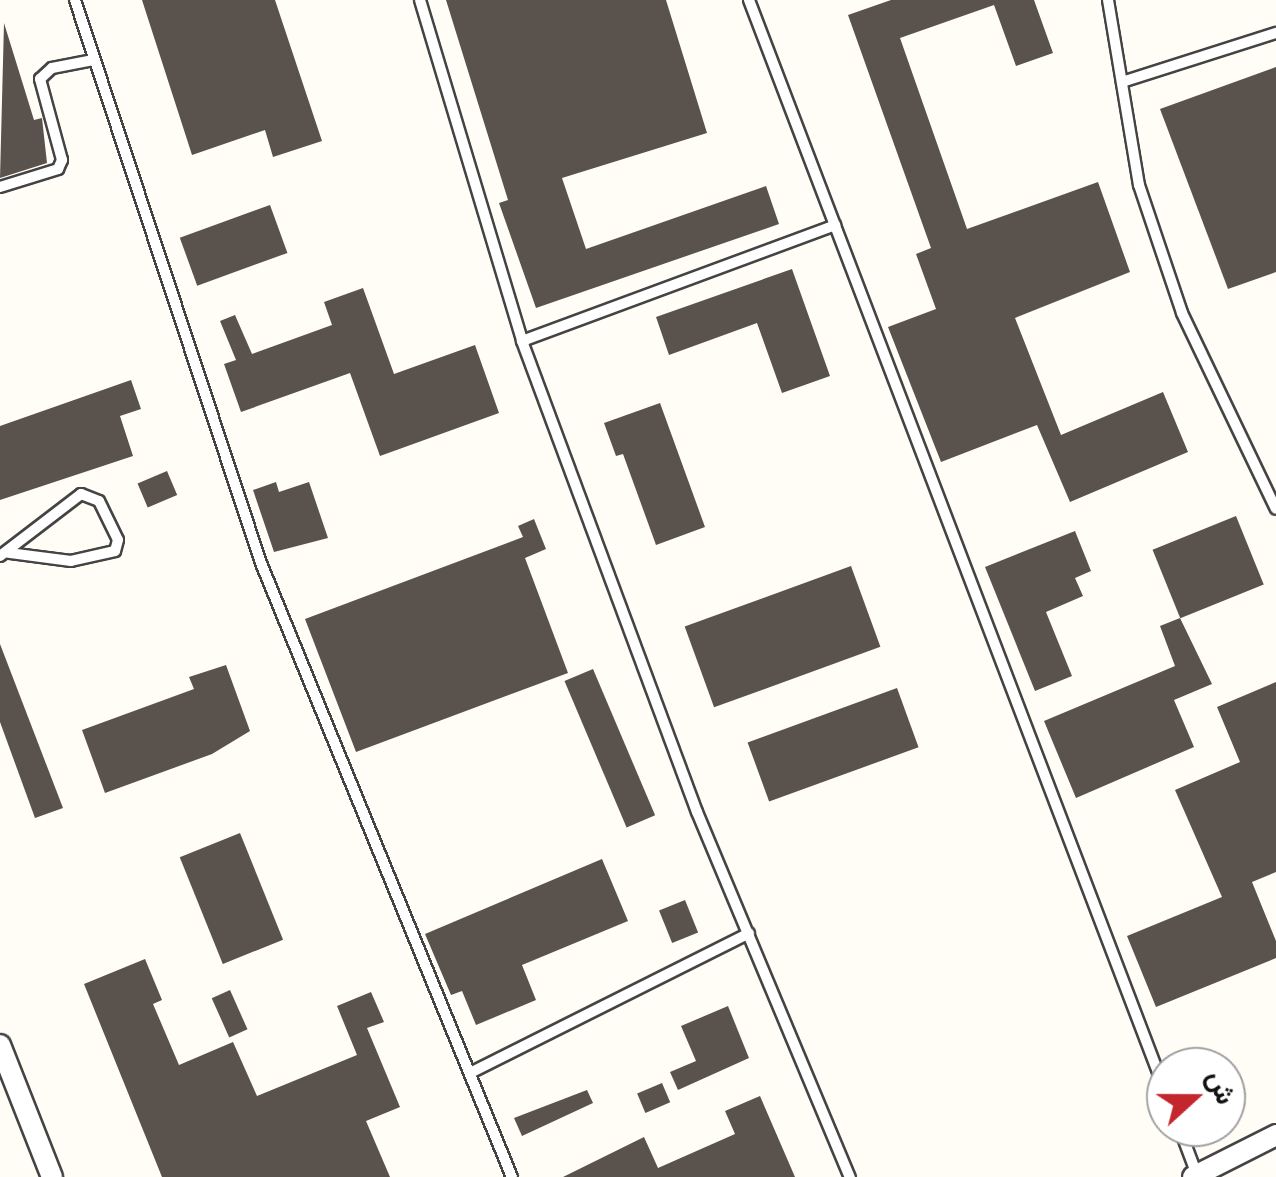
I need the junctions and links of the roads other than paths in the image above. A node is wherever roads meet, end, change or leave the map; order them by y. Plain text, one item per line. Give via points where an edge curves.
1 (75, 0) edge
2 (420, 0) edge
3 (750, 0) edge
4 (1108, 0) edge
5 (1276, 34) edge
6 (93, 60) junction
7 (1122, 82) junction
8 (0, 188) edge
9 (835, 224) junction
10 (522, 341) junction
11 (1276, 510) edge
12 (4, 554) edge
13 (749, 934) junction
14 (0, 1045) edge
15 (1148, 1047) edge
16 (470, 1073) junction
17 (1276, 1135) edge
18 (1186, 1147) edge
19 (1195, 1176) edge
20 (52, 1177) edge
21 (512, 1177) edge
22 (850, 1177) edge

1 - 6 lane
2 - 10 lane
3 - 9 lane
4 - 7 lane
5 - 7 lane
6 - 8 lane via 52,68 40,79 62,160 58,169
6 - 16 lane via 262,563
7 - 11 lane via 1139,185 1182,313
9 - 10 lane
9 - 15 lane
10 - 13 lane
12 - 12 lane via 71,561 115,551 118,540 99,501 81,494
13 - 16 lane
13 - 22 lane
14 - 20 street
16 - 21 lane
17 - 19 street
18 - 19 lane

